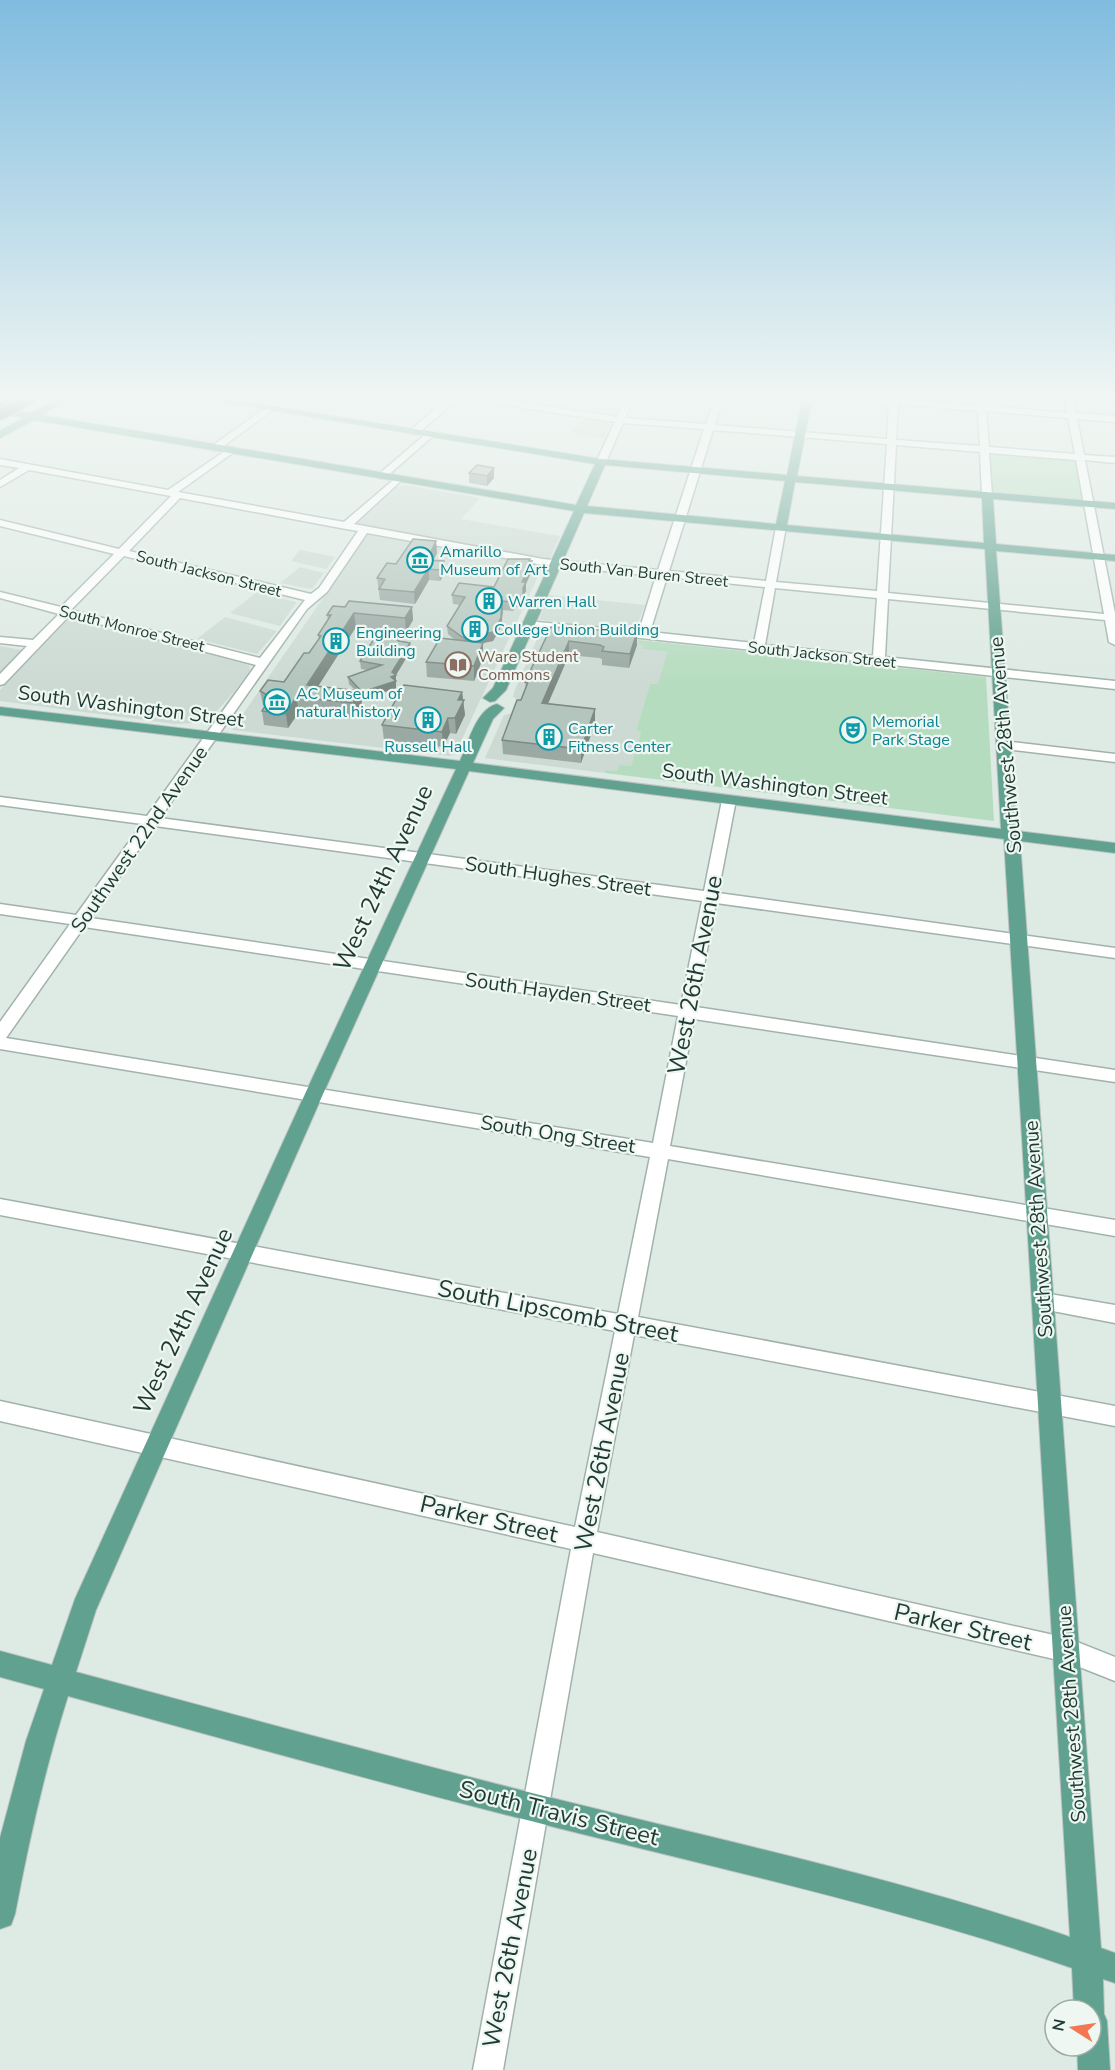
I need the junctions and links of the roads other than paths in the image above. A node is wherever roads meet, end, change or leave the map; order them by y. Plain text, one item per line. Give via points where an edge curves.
1 (161, 492) edge
2 (177, 492) edge
3 (384, 492) edge
4 (474, 492) edge
5 (588, 492) edge
6 (689, 492) edge
7 (789, 492) edge
8 (889, 492) edge
9 (950, 492) edge
10 (987, 492) edge
11 (1087, 492) edge
12 (174, 494) junction
13 (987, 495) junction
14 (1089, 504) junction
15 (1115, 506) edge
16 (580, 509) junction
17 (681, 518) junction
18 (0, 523) edge
19 (346, 526) junction
20 (781, 527) junction
21 (364, 529) junction
22 (886, 536) junction
23 (991, 546) junction
24 (121, 552) junction
25 (1099, 556) junction
26 (1115, 558) edge
27 (556, 564) junction
28 (662, 574) junction
29 (771, 584) junction
30 (0, 595) edge
31 (882, 595) junction
32 (312, 598) junction
33 (994, 606) junction
34 (66, 611) junction
35 (1113, 618) edge
36 (530, 623) junction
37 (643, 635) junction
38 (0, 640) edge
39 (1115, 642) edge
40 (36, 644) junction
41 (759, 647) junction
42 (879, 660) junction
43 (264, 663) junction
44 (998, 672) junction
45 (0, 681) edge
46 (1115, 685) edge
47 (0, 711) edge
48 (211, 737) junction
49 (1003, 745) junction
50 (1115, 758) edge
51 (464, 766) junction
52 (729, 800) junction
53 (0, 801) edge
54 (149, 822) junction
55 (1011, 836) junction
56 (1115, 848) edge
57 (422, 857) junction
58 (711, 897) junction
59 (0, 909) edge
60 (81, 921) junction
61 (1018, 939) junction
62 (1115, 953) edge
63 (373, 964) junction
64 (688, 1011) junction
65 (0, 1034) edge
66 (0, 1043) edge
67 (1026, 1063) junction
68 (1115, 1076) edge
69 (314, 1094) junction
70 (660, 1150) junction
71 (0, 1207) edge
72 (1037, 1216) junction
73 (1115, 1228) edge
74 (245, 1252) junction
75 (1044, 1302) junction
76 (1115, 1314) edge
77 (628, 1324) junction
78 (1049, 1404) junction
79 (0, 1411) edge
80 (1115, 1416) edge
81 (156, 1444) junction
82 (584, 1540) junction
83 (1067, 1650) junction
84 (0, 1664) edge
85 (1115, 1669) edge
86 (58, 1680) junction
87 (536, 1808) junction
88 (0, 1914) edge
89 (1101, 1963) edge
90 (1093, 1998) edge
91 (488, 2070) edge

1 - 12 street, South Van Buren Street
2 - 12 street
3 - 19 street
4 - 16 main road
5 - 16 main road, West 24th Avenue
6 - 17 street
7 - 20 main road
8 - 22 street
9 - 13 main road
10 - 13 street, Southwest 28th Avenue
11 - 14 street
12 - 19 street, South Van Buren Street
12 - 24 street
13 - 14 main road
13 - 23 main road, Southwest 28th Avenue
14 - 15 main road
14 - 25 street
16 - 17 main road
16 - 27 main road, West 24th Avenue
17 - 20 main road
17 - 28 street
18 - 24 street, South Jackson Street
19 - 21 street, South Van Buren Street
20 - 22 main road
20 - 29 street
21 - 27 street, South Van Buren Street
21 - 32 street, Southwest 22nd Avenue via 323,590
22 - 23 main road
22 - 31 street
23 - 25 main road
23 - 33 main road, Southwest 28th Avenue
24 - 32 street, South Jackson Street
24 - 34 street
25 - 26 main road
25 - 35 street
27 - 28 street, South Van Buren Street
27 - 36 main road, West 24th Avenue
28 - 29 street, South Van Buren Street
28 - 37 street
29 - 31 street, South Van Buren Street
29 - 41 street
30 - 34 street, South Monroe Street
31 - 33 street, South Van Buren Street
31 - 42 street
32 - 43 street, Southwest 22nd Avenue
33 - 35 street, South Van Buren Street
33 - 44 main road, Southwest 28th Avenue
34 - 40 street
34 - 43 street, South Monroe Street
35 - 39 street
36 - 37 street, South Jackson Street
36 - 51 main road, West 24th Avenue via 498,704
37 - 41 street, South Jackson Street
38 - 40 street
40 - 45 street
41 - 42 street, South Jackson Street
42 - 44 street, South Jackson Street
43 - 48 street, Southwest 22nd Avenue
44 - 46 street, South Jackson Street
44 - 49 main road, Southwest 28th Avenue
47 - 48 main road, South Washington Street
48 - 51 main road, South Washington Street
48 - 54 street, Southwest 22nd Avenue
49 - 50 street
49 - 55 main road, Southwest 28th Avenue
51 - 52 main road, South Washington Street
51 - 57 main road, West 24th Avenue
52 - 55 main road, South Washington Street
52 - 58 street, West 26th Avenue
53 - 54 street, South Hughes Street
54 - 57 street, South Hughes Street
54 - 60 street, Southwest 22nd Avenue
55 - 56 main road, South Washington Street
55 - 61 main road, Southwest 28th Avenue
57 - 58 street, South Hughes Street
57 - 63 main road, West 24th Avenue
58 - 61 street, South Hughes Street
58 - 64 street, West 26th Avenue
59 - 60 street, South Hayden Street
60 - 63 street, South Hayden Street
60 - 65 street, Southwest 22nd Avenue
61 - 62 street, South Hughes Street
61 - 67 main road, Southwest 28th Avenue
63 - 64 street, South Hayden Street
63 - 69 main road, West 24th Avenue
64 - 67 street, South Hayden Street
64 - 70 street, West 26th Avenue
66 - 69 street, South Ong Street
67 - 68 street, South Hayden Street
67 - 72 main road, Southwest 28th Avenue
69 - 70 street, South Ong Street
69 - 74 main road, West 24th Avenue
70 - 72 street, South Ong Street
70 - 77 street, West 26th Avenue
71 - 74 street, South Lipscomb Street
72 - 73 street, South Ong Street
72 - 75 main road, Southwest 28th Avenue
74 - 77 street, South Lipscomb Street
74 - 81 main road, West 24th Avenue
75 - 76 street
75 - 78 main road, Southwest 28th Avenue
77 - 78 street, South Lipscomb Street
77 - 82 street, West 26th Avenue
78 - 80 street, South Lipscomb Street
78 - 83 main road, Southwest 28th Avenue
79 - 81 street, Parker Street
81 - 82 street, Parker Street
81 - 86 main road, West 24th Avenue via 88,1599
82 - 83 street, Parker Street
82 - 87 street, West 26th Avenue
83 - 85 street, Parker Street
83 - 89 main road, Southwest 28th Avenue
84 - 86 main road, South Travis Street
86 - 87 main road, South Travis Street
86 - 88 main road, West 24th Avenue via 15,1836
87 - 89 main road, South Travis Street via 879,1892
87 - 91 street, West 26th Avenue
89 - 90 main road, Southwest 28th Avenue

